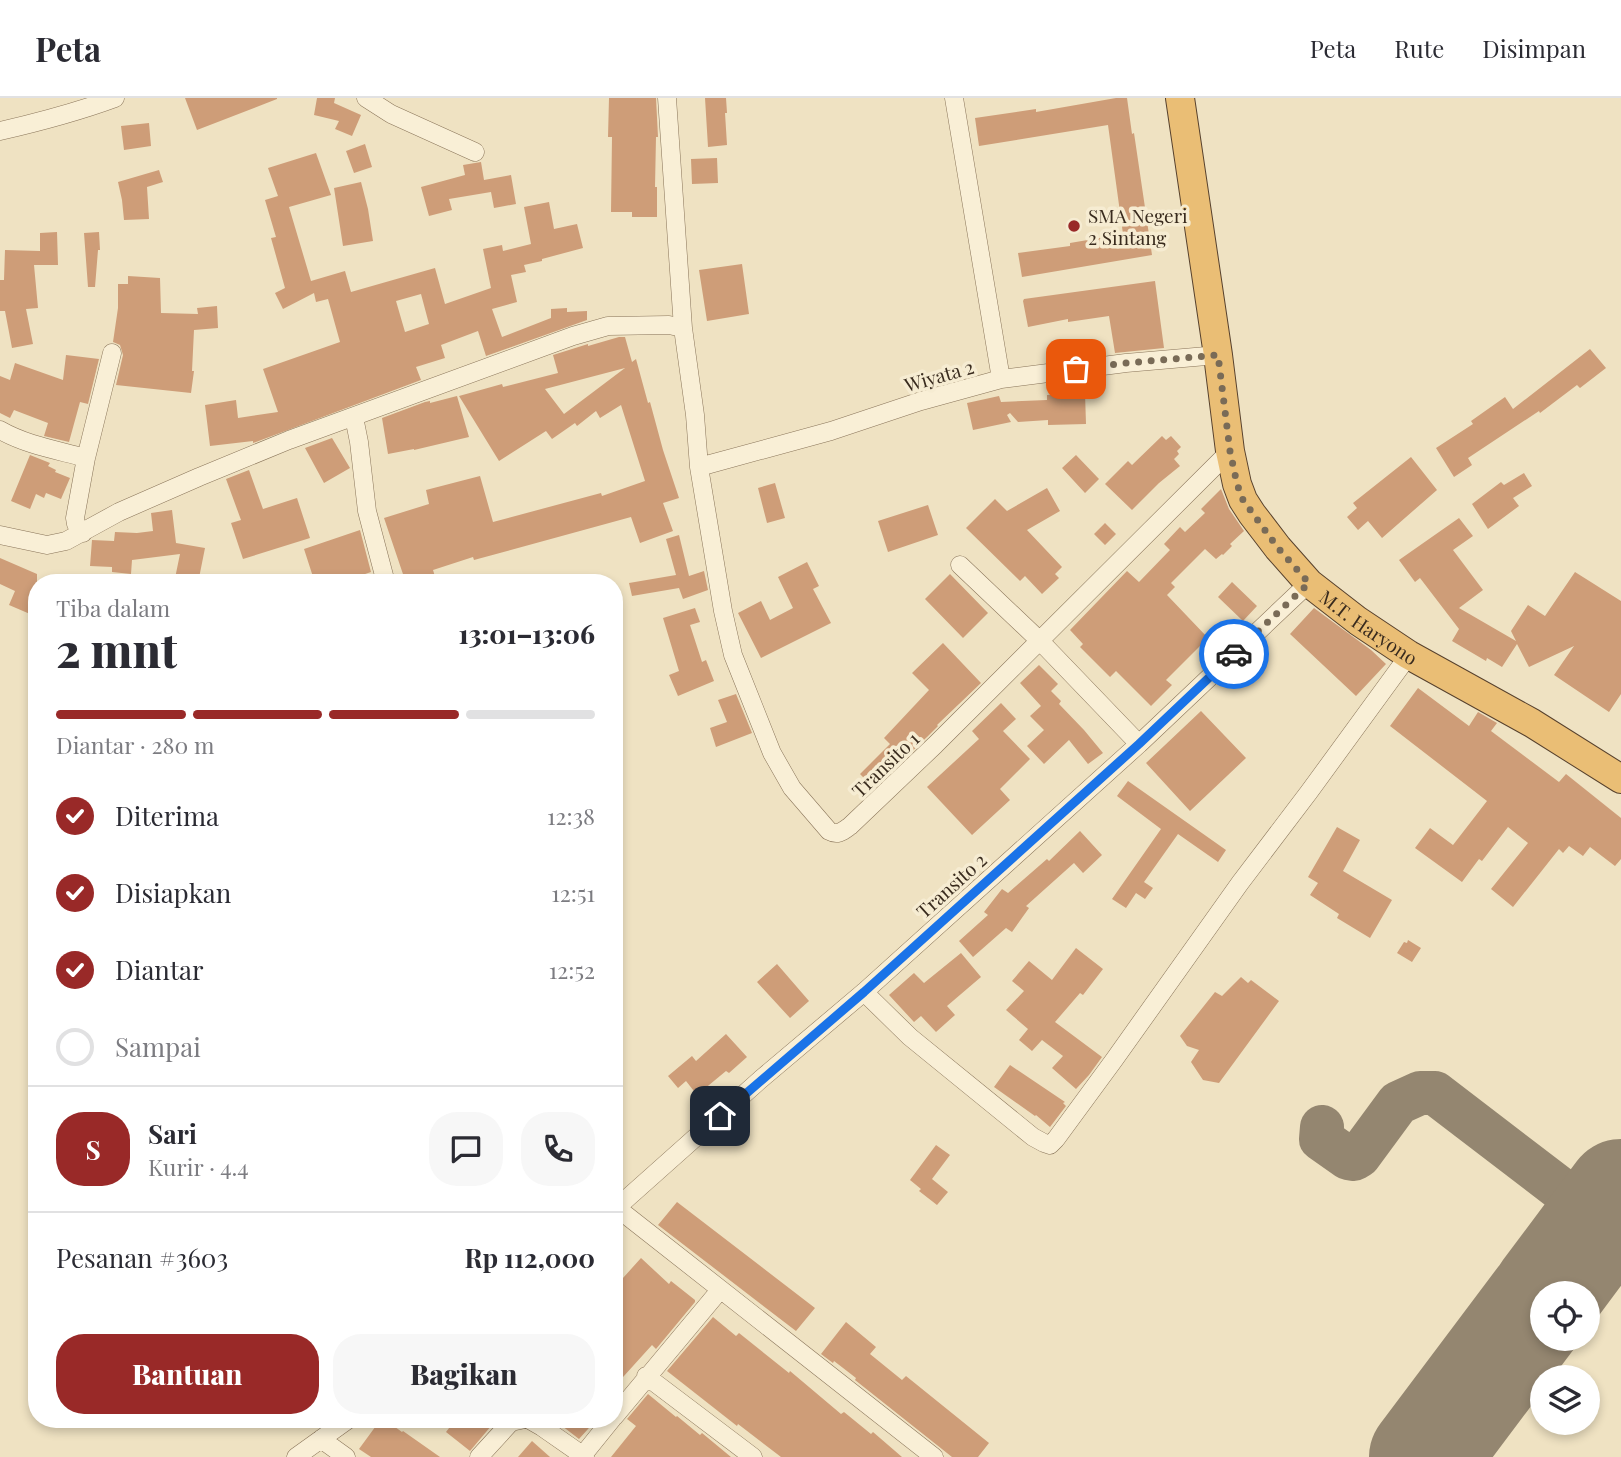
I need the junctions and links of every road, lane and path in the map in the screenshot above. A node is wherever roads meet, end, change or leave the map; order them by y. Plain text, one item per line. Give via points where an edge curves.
1 (115, 98) edge
2 (366, 98) edge
3 (667, 98) edge
4 (954, 98) edge
5 (1180, 98) edge
6 (0, 131) edge
7 (475, 152) dead end
8 (683, 328) junction
9 (112, 353) dead end
10 (1218, 355) junction
11 (1001, 379) junction
12 (354, 417) junction
13 (0, 430) edge
14 (1230, 451) junction
15 (86, 457) junction
16 (699, 467) junction
17 (83, 533) junction
18 (0, 535) edge
19 (960, 565) dead end
20 (384, 574) edge
21 (1309, 583) junction
22 (1040, 641) junction
23 (1409, 655) junction
24 (1139, 744) junction
25 (1621, 779) edge
26 (864, 992) junction
27 (623, 1202) edge
28 (623, 1215) edge
29 (720, 1290) junction
30 (646, 1376) junction
31 (623, 1405) edge
32 (336, 1428) edge
33 (506, 1428) edge
34 (543, 1428) edge
35 (605, 1428) edge
36 (321, 1439) junction
37 (584, 1456) edge
38 (296, 1457) edge
39 (346, 1457) edge
40 (479, 1457) edge
41 (753, 1457) edge
42 (934, 1457) edge

1 - 6 street
2 - 7 street
3 - 8 street
4 - 11 street
5 - 10 highway, M.T. Haryono
8 - 12 street via 595,329
8 - 16 street
9 - 15 street
10 - 11 street, Wiyata 2
10 - 14 highway, M.T. Haryono
11 - 16 street, Wiyata 2
12 - 17 street via 199,477
12 - 20 street via 367,511
13 - 15 street via 39,446
14 - 21 highway, M.T. Haryono via 1243,500
14 - 22 street, Transito 1
15 - 17 street via 75,518
16 - 22 street, Transito 1 via 733,655 787,782 834,834 850,826
17 - 18 street via 47,545
19 - 22 street
21 - 23 highway, M.T. Haryono
21 - 24 street, Transito 2
22 - 24 street
23 - 25 highway, M.T. Haryono
23 - 26 street via 1050,1145 1033,1137 944,1065
24 - 26 street, Transito 2
26 - 27 street, Transito 2
28 - 29 street
29 - 30 street
29 - 42 street
30 - 31 street
30 - 41 street
32 - 36 street
33 - 40 street
34 - 37 street
35 - 37 street
36 - 38 street
36 - 39 street

